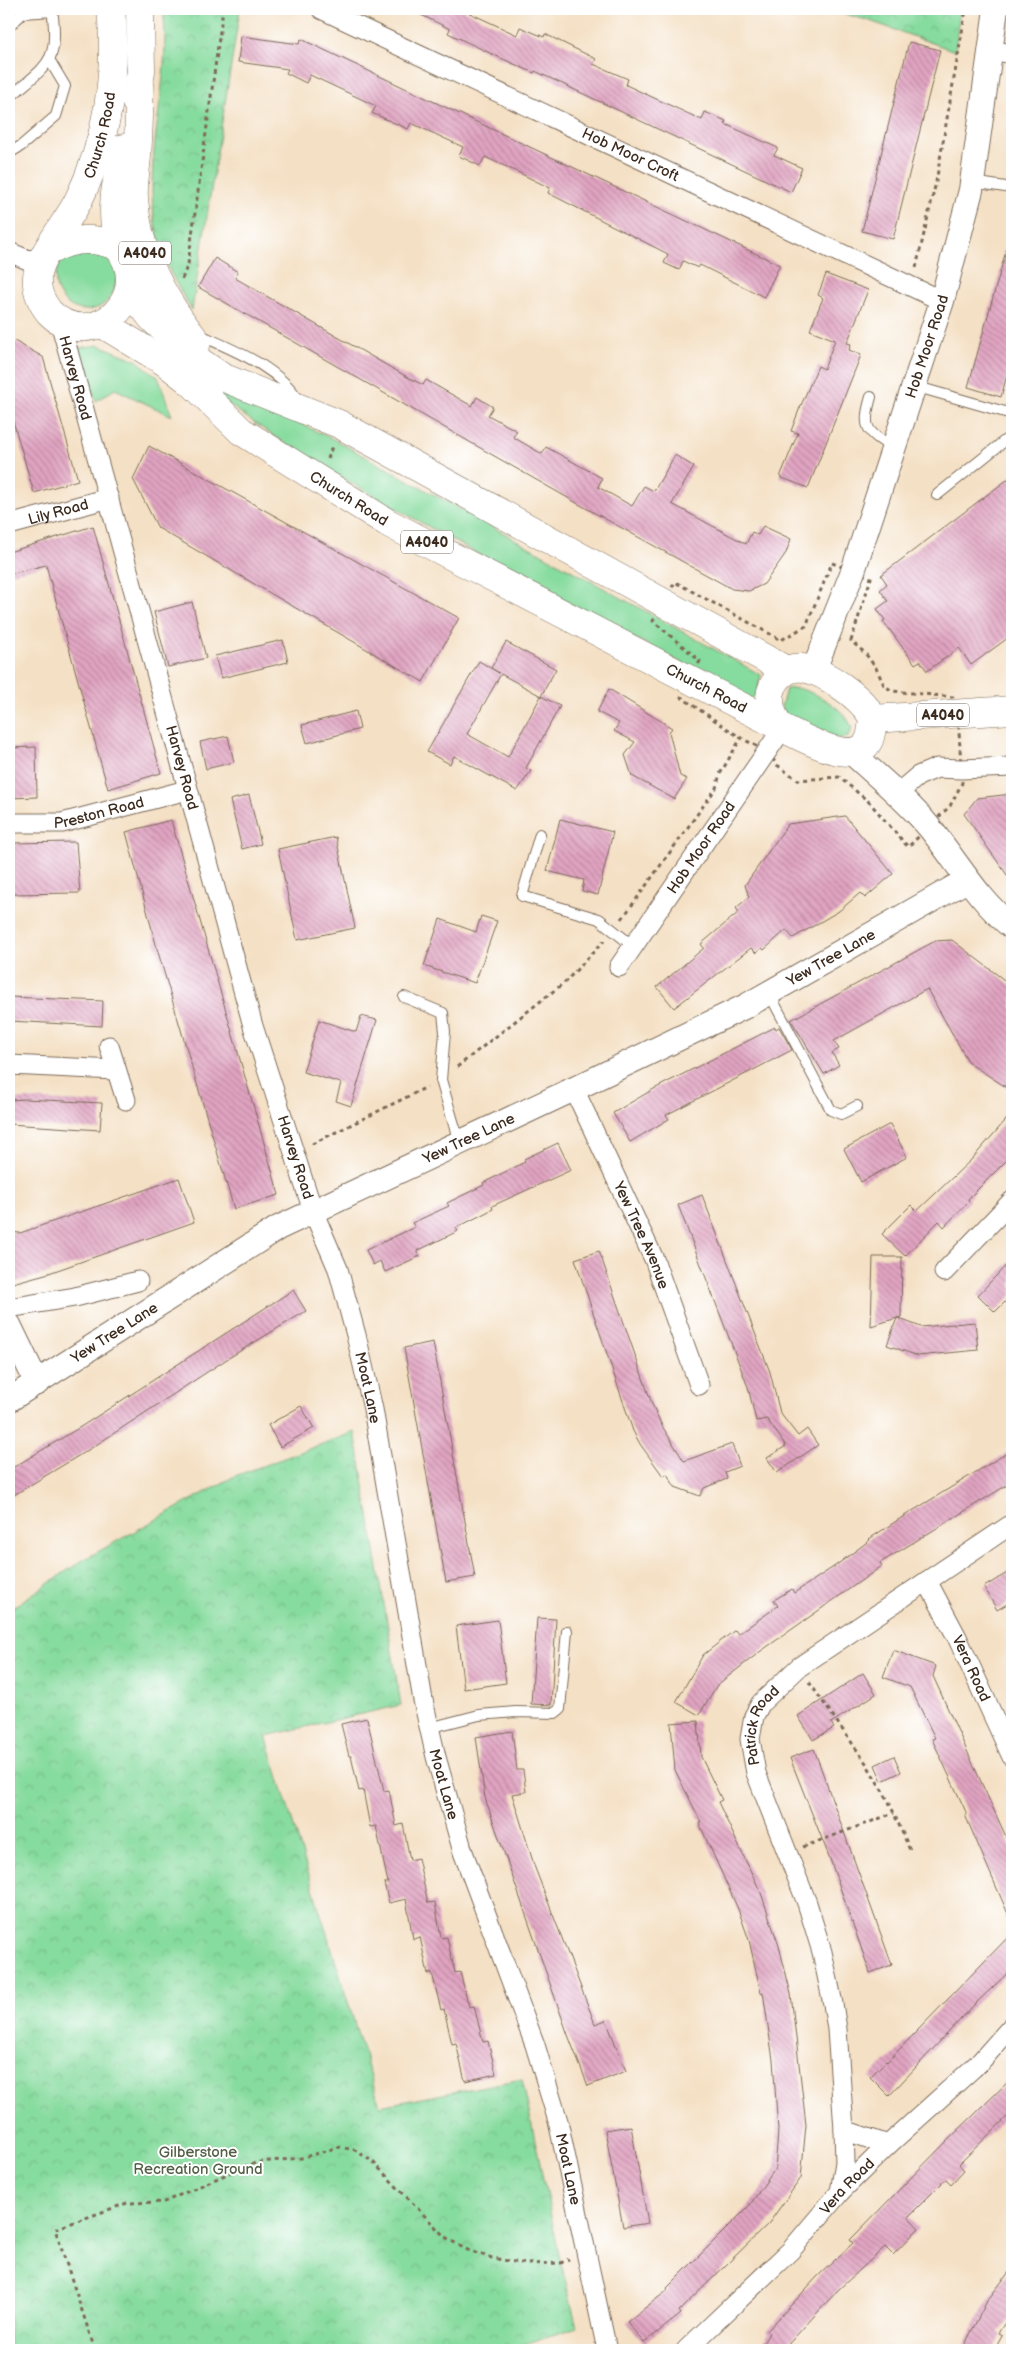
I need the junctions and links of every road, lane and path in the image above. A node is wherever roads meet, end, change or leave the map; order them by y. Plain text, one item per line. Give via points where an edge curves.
1 (111, 9) edge
2 (140, 9) edge
3 (223, 9) edge
4 (320, 9) edge
5 (966, 9) edge
6 (996, 9) edge
7 (53, 10) edge
8 (9, 26) edge
9 (1001, 52) edge
10 (50, 61) junction
11 (140, 84) junction
12 (9, 98) edge
13 (9, 153) edge
14 (972, 182) junction
15 (1012, 188) edge
16 (118, 247) junction
17 (9, 252) edge
18 (46, 254) junction
19 (911, 287) junction
20 (130, 290) junction
21 (167, 302) junction
22 (942, 302) junction
23 (60, 322) junction
24 (101, 323) junction
25 (176, 330) junction
26 (914, 386) junction
27 (872, 397) dead end
28 (307, 412) junction
29 (1012, 414) edge
30 (339, 424) junction
31 (1012, 435) edge
32 (894, 448) junction
33 (320, 481) junction
34 (938, 494) dead end
35 (109, 498) junction
36 (9, 525) edge
37 (786, 670) junction
38 (813, 672) junction
39 (1012, 710) edge
40 (873, 719) junction
41 (780, 726) junction
42 (741, 738) dead end
43 (851, 752) junction
44 (1012, 767) edge
45 (187, 790) junction
46 (898, 793) junction
47 (9, 823) edge
48 (540, 834) dead end
49 (968, 880) junction
50 (1012, 927) edge
51 (614, 930) junction
52 (633, 946) junction
53 (619, 967) dead end
54 (769, 993) junction
55 (404, 997) dead end
56 (109, 1046) dead end
57 (9, 1065) edge
58 (116, 1070) junction
59 (441, 1080) junction
60 (574, 1089) junction
61 (126, 1100) dead end
62 (857, 1106) dead end
63 (459, 1142) junction
64 (294, 1154) junction
65 (1012, 1201) edge
66 (313, 1211) junction
67 (944, 1272) dead end
68 (138, 1281) dead end
69 (9, 1308) edge
70 (9, 1325) edge
71 (37, 1383) junction
72 (699, 1385) dead end
73 (9, 1400) edge
74 (1012, 1524) edge
75 (927, 1581) junction
76 (568, 1631) dead end
77 (799, 1667) junction
78 (429, 1728) junction
79 (1012, 1757) edge
80 (894, 1813) junction
81 (910, 1850) dead end
82 (789, 1852) junction
83 (1012, 2026) edge
84 (844, 2130) junction
85 (888, 2145) junction
86 (840, 2192) junction
87 (585, 2250) junction
88 (95, 2350) edge
89 (607, 2350) edge
90 (686, 2350) edge

1 - 18 main road, Church Road via 110,96 100,144 78,202
2 - 11 main road, Church Road / A4040
3 - 21 path via 188,264 178,288
4 - 19 street, Hob Moor Croft
5 - 19 path via 936,182
6 - 9 street, Hob Moor Road
7 - 8 lane via 23,13
7 - 10 lane via 56,37
9 - 14 street, Hob Moor Road
10 - 12 lane
10 - 13 lane via 65,86 56,116
11 - 16 main road, Church Road / A4040 via 114,190 112,218
11 - 21 main road, A4040 via 135,206 142,248
14 - 15 lane
14 - 22 street, Hob Moor Road
16 - 18 main road, A4040 via 88,239 60,244
16 - 20 main road, A4040 via 130,269
17 - 18 street via 28,260
18 - 23 main road via 37,270 37,289 46,308
19 - 22 street, Hob Moor Croft
20 - 24 main road via 119,310
20 - 25 main road, A4040 via 152,318
21 - 25 main road, A4040
22 - 26 street, Hob Moor Road
23 - 24 main road via 83,327
23 - 35 street, Harvey Road
24 - 33 main road, Church Road / A4040 via 165,362 192,383 241,431
25 - 28 main road, A4040 via 192,357 222,377
25 - 28 lane via 227,347 279,375
26 - 29 lane
26 - 32 street, Hob Moor Road
27 - 32 lane via 866,426 873,436
28 - 30 main road, A4040
30 - 33 path
30 - 37 main road, A4040
31 - 34 lane
32 - 38 street, Hob Moor Road via 853,571
33 - 41 main road, Church Road / A4040 via 388,523
35 - 36 street, Lily Road
35 - 45 street, Harvey Road
37 - 38 main road, A4040 via 802,668
37 - 41 main road, Church Road via 774,684 770,696 771,710
38 - 40 main road, A4040 via 850,692 869,709
39 - 40 main road, A4040
40 - 43 main road via 869,741
41 - 43 main road, Church Road / A4040 via 830,749
41 - 52 street, Hob Moor Road
42 - 51 path via 720,774 716,788
43 - 46 street
44 - 46 street via 937,768 918,776
45 - 47 street, Preston Road via 62,823
45 - 64 street, Harvey Road via 253,1026
46 - 49 street via 928,826
48 - 51 lane via 522,896 599,919
49 - 50 street
49 - 54 street, Yew Tree Lane
51 - 52 lane
51 - 59 path via 566,982
52 - 53 street, Hob Moor Road
54 - 60 street, Yew Tree Lane
54 - 62 lane via 832,1110 841,1114
55 - 59 lane via 443,1013 445,1032
56 - 58 street
57 - 58 street
58 - 61 street
59 - 63 lane
59 - 64 path
60 - 63 street, Yew Tree Lane
60 - 72 street, Yew Tree Avenue via 654,1259
63 - 66 street, Yew Tree Lane
64 - 66 street, Harvey Road
65 - 67 street
66 - 71 street, Yew Tree Lane via 243,1248
66 - 78 street, Moat Lane via 338,1269 369,1390
68 - 69 street via 75,1297
70 - 71 street
71 - 73 street, Yew Tree Lane
74 - 75 street, Patrick Road
75 - 77 street, Patrick Road
75 - 79 street, Vera Road via 957,1637
76 - 78 lane via 560,1709 555,1713 479,1715
77 - 80 path via 866,1762
77 - 82 street, Patrick Road via 761,1703 754,1716 750,1739 756,1773
78 - 87 street, Moat Lane via 462,1852 535,2046 558,2121
80 - 81 path
80 - 82 path
82 - 84 street, Patrick Road via 820,1944 838,2029
83 - 85 street, Vera Road via 981,2060
84 - 85 street
84 - 86 street, Patrick Road via 845,2162
85 - 86 street, Vera Road
86 - 90 street, Vera Road via 791,2250
87 - 88 path via 561,2263 526,2264 466,2249 445,2237 373,2162 355,2150 339,2147 301,2158 260,2162 164,2202 127,2203 55,2229
87 - 89 street, Moat Lane

